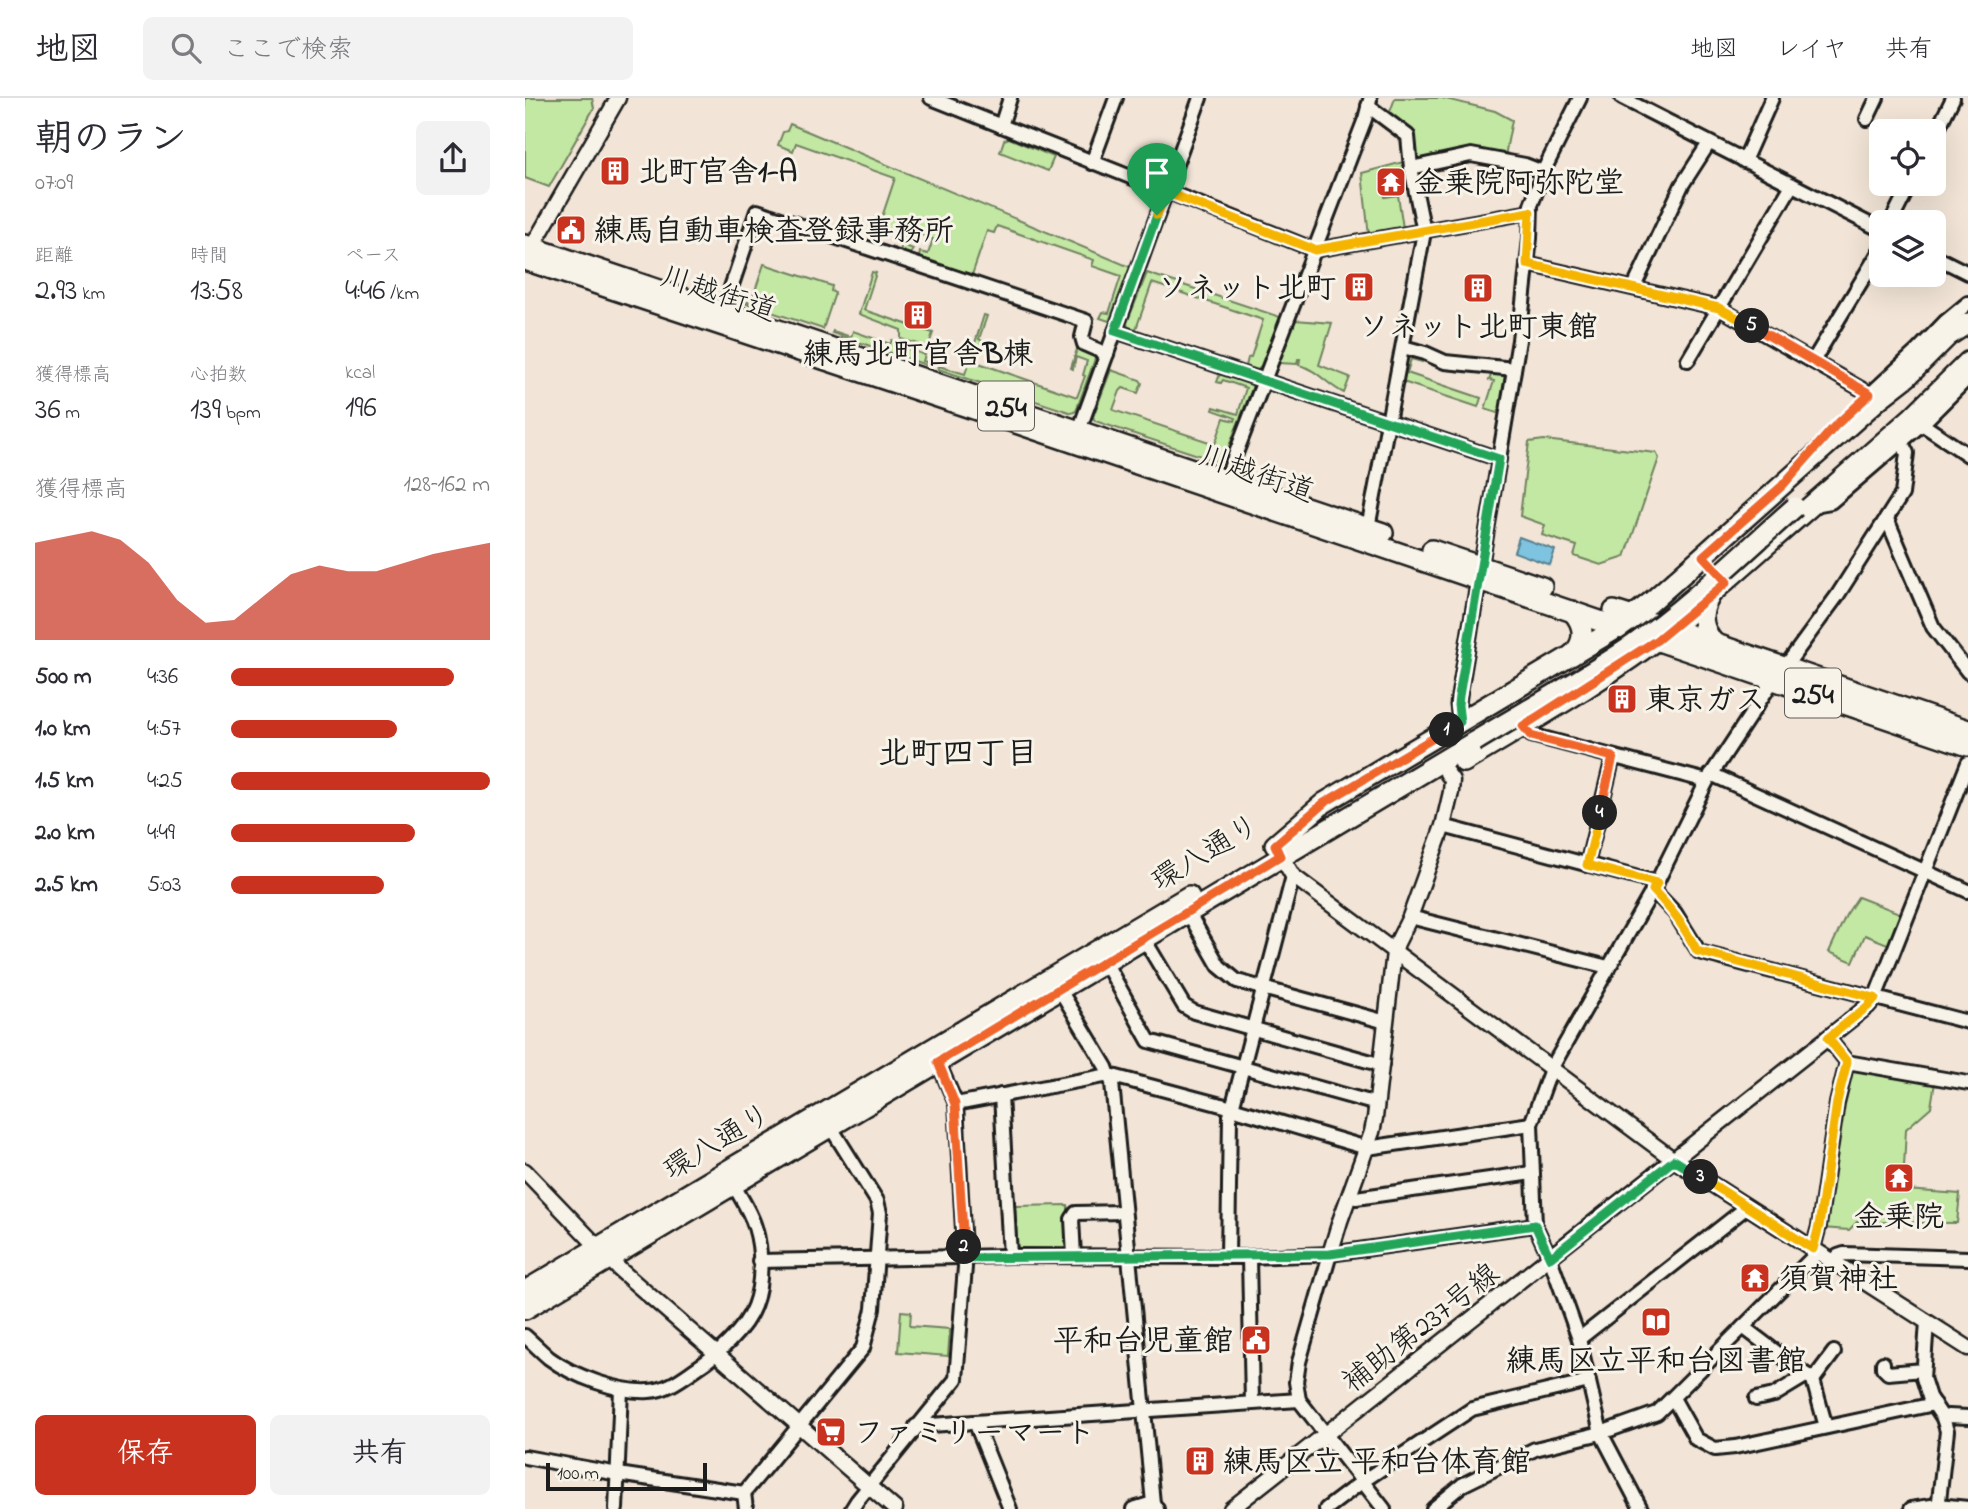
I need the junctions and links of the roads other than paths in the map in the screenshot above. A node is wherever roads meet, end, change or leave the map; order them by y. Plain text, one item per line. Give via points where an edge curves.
1 (618, 98) edge
2 (931, 98) edge
3 (1010, 98) edge
4 (1116, 98) edge
5 (1201, 98) edge
6 (1580, 98) edge
7 (1622, 98) edge
8 (1772, 98) edge
9 (1877, 98) edge
10 (1953, 98) edge
11 (1636, 101) edge
12 (1369, 102) edge
13 (1867, 119) dead end
14 (1943, 119) edge
15 (1001, 126) junction
16 (1709, 143) junction
17 (1744, 160) junction
18 (1092, 163) junction
19 (1411, 167) junction
20 (1543, 172) junction
21 (1792, 185) junction
22 (1166, 192) junction
23 (1530, 212) junction
24 (1869, 224) edge
25 (1424, 232) junction
26 (1315, 250) junction
27 (527, 253) edge
28 (1946, 262) edge
29 (1527, 264) junction
30 (1869, 269) edge
31 (1968, 274) edge
32 (1634, 287) junction
33 (1719, 308) junction
34 (723, 311) junction
35 (1967, 313) edge
36 (1115, 331) junction
37 (1403, 347) junction
38 (1968, 347) edge
39 (1107, 354) junction
40 (1688, 360) dead end
41 (1813, 361) junction
42 (1968, 362) edge
43 (1514, 369) junction
44 (1968, 378) edge
45 (1263, 381) junction
46 (1870, 394) junction
47 (1388, 422) junction
48 (1922, 424) junction
49 (1077, 437) junction
50 (1901, 441) junction
51 (1968, 456) edge
52 (1499, 459) junction
53 (1226, 479) junction
54 (1794, 499) junction
55 (1887, 519) junction
56 (1368, 528) junction
57 (1703, 556) junction
58 (1480, 573) junction
59 (1727, 582) junction
60 (1709, 598) junction
61 (1572, 611) junction
62 (1625, 622) junction
63 (1664, 634) junction
64 (1714, 643) junction
65 (1571, 655) junction
66 (1549, 669) junction
67 (1968, 672) edge
68 (1779, 673) junction
69 (1572, 696) junction
70 (1523, 726) junction
71 (1968, 730) edge
72 (1467, 732) junction
73 (1968, 746) edge
74 (1613, 757) junction
75 (1968, 763) edge
76 (1447, 773) junction
77 (1709, 777) junction
78 (1443, 826) junction
79 (1277, 850) junction
80 (1587, 865) junction
81 (1925, 871) junction
82 (1293, 876) junction
83 (1655, 886) junction
84 (1968, 891) edge
85 (1188, 912) junction
86 (1410, 917) junction
87 (1144, 939) junction
88 (1394, 952) junction
89 (1105, 962) junction
90 (1608, 967) junction
91 (1263, 989) junction
92 (1060, 990) junction
93 (1875, 998) junction
94 (1968, 1021) edge
95 (1386, 1022) junction
96 (1253, 1028) junction
97 (1828, 1038) junction
98 (938, 1062) junction
99 (1847, 1062) junction
100 (1382, 1065) junction
101 (1243, 1066) junction
102 (1551, 1069) junction
103 (1109, 1075) junction
104 (1968, 1083) edge
105 (1001, 1095) junction
106 (955, 1104) junction
107 (1377, 1104) junction
108 (1232, 1108) junction
109 (1531, 1124) junction
110 (830, 1125) junction
111 (1367, 1148) junction
112 (1674, 1160) junction
113 (525, 1171) edge
114 (1532, 1173) junction
115 (733, 1184) junction
116 (1349, 1196) junction
117 (1747, 1207) junction
118 (1123, 1212) junction
119 (1535, 1225) junction
120 (1816, 1250) junction
121 (603, 1253) junction
122 (1330, 1254) junction
123 (1010, 1256) junction
124 (1074, 1256) junction
125 (1128, 1256) junction
126 (1228, 1256) junction
127 (1249, 1256) junction
128 (877, 1258) junction
129 (964, 1258) junction
130 (1550, 1258) junction
131 (1968, 1258) edge
132 (759, 1261) junction
133 (1834, 1261) junction
134 (525, 1291) edge
135 (525, 1309) edge
136 (1927, 1322) junction
137 (1743, 1327) junction
138 (525, 1336) edge
139 (1579, 1339) junction
140 (1968, 1348) edge
141 (1834, 1352) dead end
142 (717, 1354) junction
143 (1883, 1363) dead end
144 (1923, 1370) junction
145 (1810, 1377) junction
146 (1589, 1381) junction
147 (621, 1389) junction
148 (1673, 1398) junction
149 (1756, 1399) dead end
150 (1300, 1400) junction
151 (1252, 1403) junction
152 (1934, 1404) junction
153 (1144, 1409) junction
154 (1968, 1417) edge
155 (1943, 1418) junction
156 (975, 1422) junction
157 (916, 1426) junction
158 (800, 1427) junction
159 (1826, 1427) junction
160 (1601, 1433) junction
161 (1326, 1434) junction
162 (525, 1457) edge
163 (618, 1474) junction
164 (1363, 1481) junction
165 (869, 1486) junction
166 (744, 1493) junction
167 (1155, 1506) edge
168 (1938, 1507) edge
169 (1968, 1508) edge
170 (616, 1509) edge
171 (746, 1509) edge
172 (852, 1509) edge
173 (895, 1509) edge
174 (1010, 1509) edge
175 (1133, 1509) edge
176 (1231, 1509) edge
177 (1327, 1509) edge
178 (1384, 1509) edge
179 (1433, 1509) edge
180 (1641, 1509) edge
181 (1911, 1509) edge

1 - 27 street
2 - 15 street
3 - 15 street
4 - 18 street
5 - 22 street
6 - 20 street
7 - 11 street
8 - 17 street
9 - 13 street
10 - 14 street
11 - 16 street
12 - 19 street via 1408,136
12 - 26 street
15 - 18 street
16 - 17 street
16 - 32 street via 1682,186
17 - 21 street
18 - 22 street
19 - 20 street via 1471,155
19 - 25 street
20 - 23 street
21 - 24 street
21 - 33 street
22 - 26 street
22 - 36 street
23 - 25 street
23 - 29 street
25 - 26 street
25 - 37 street
26 - 45 street
27 - 34 main road, 川越街道 / 254
27 - 49 main road, 川越街道 / 254
28 - 31 street
29 - 32 street
29 - 43 street
30 - 41 street
32 - 33 street
33 - 40 street
33 - 41 street
34 - 39 street via 757,211 1086,321 1084,344
34 - 49 main road, 川越街道 / 254
35 - 46 street via 1945,323
35 - 54 main road, 環八通り via 1924,374
36 - 39 street
36 - 45 street
37 - 43 street via 1445,362
37 - 47 street
38 - 54 main road, 環八通り via 1925,391
39 - 49 street
41 - 46 street
42 - 54 main road via 1924,406
43 - 52 street
44 - 48 street
45 - 47 street
45 - 53 street
46 - 54 street via 1835,426
47 - 52 street
47 - 56 street
48 - 50 street
48 - 51 street
49 - 53 main road, 川越街道 / 254
49 - 58 main road, 川越街道 / 254
50 - 54 street via 1831,502
50 - 55 street via 1907,453 1903,491
52 - 58 street
53 - 56 main road, 川越街道 / 254
54 - 57 main road
54 - 59 main road
54 - 72 main road, 環八通り via 1639,625
55 - 67 street via 1933,627
55 - 68 street
56 - 58 main road, 川越街道 / 254
57 - 59 main road
57 - 62 main road
58 - 61 main road, 川越街道 / 254
58 - 62 main road, 川越街道 / 254
58 - 72 street via 1458,705
59 - 60 main road
60 - 63 main road
60 - 64 main road via 1702,615
61 - 62 main road, 川越街道 / 254
61 - 65 main road via 1583,637
62 - 63 main road, 川越街道 / 254
62 - 65 main road
63 - 64 main road, 川越街道 / 254
63 - 68 main road, 川越街道 / 254
63 - 69 main road
64 - 68 main road, 川越街道 / 254
65 - 66 main road
66 - 69 main road via 1567,668 1574,673 1578,685
66 - 72 main road
68 - 71 main road, 川越街道 / 254
68 - 73 main road, 川越街道 / 254
68 - 77 street
69 - 70 main road
70 - 74 street via 1531,736
70 - 76 main road
72 - 79 main road, 環八通り
74 - 77 street
74 - 80 street
75 - 81 street
76 - 78 street via 1452,780
76 - 79 main road via 1308,852
77 - 81 street
77 - 83 street
78 - 80 street
78 - 86 street
79 - 82 street
79 - 85 main road, 環八通り
79 - 121 main road, 環八通り
80 - 83 street
81 - 84 street
81 - 93 street
82 - 88 street
82 - 91 street
83 - 90 street
83 - 93 street via 1699,952
85 - 87 main road, 環八通り
85 - 91 street via 1224,972
86 - 88 street
86 - 90 street
87 - 89 main road, 環八通り
87 - 96 street via 1184,1006
88 - 95 street
88 - 102 street
89 - 92 main road, 環八通り
89 - 101 street via 1149,1041
90 - 102 street
91 - 95 street
91 - 96 street
92 - 98 main road, 環八通り
92 - 103 street
93 - 94 street
93 - 97 street, 補助第237号線
95 - 100 street
96 - 100 street
96 - 101 street
97 - 99 street
97 - 112 street, 補助第237号線
98 - 106 street
98 - 110 main road, 環八通り
99 - 104 street
99 - 120 street
100 - 107 street
101 - 107 street
101 - 108 street
102 - 109 street
102 - 112 street
103 - 105 street
103 - 108 street
103 - 118 street
105 - 106 street
105 - 123 street
106 - 129 street
107 - 111 street
108 - 111 street
108 - 126 street
109 - 111 street
109 - 114 street
110 - 115 main road, 環八通り
110 - 128 street via 877,1201
111 - 116 street
112 - 117 street
112 - 130 street, 補助第237号線
113 - 121 street
114 - 116 street
114 - 119 street
115 - 121 main road, 環八通り
115 - 132 street via 750,1212
116 - 122 street
117 - 120 street
117 - 139 street
118 - 124 street via 1076,1213 1072,1219
118 - 125 street
119 - 122 street
119 - 130 street
120 - 133 street
120 - 137 street
121 - 134 main road, 環八通り
121 - 135 main road, 環八通り
121 - 142 street
122 - 127 street
122 - 150 street via 1299,1362 1296,1382
123 - 124 street
123 - 129 street
124 - 125 street
125 - 126 street
125 - 153 street
126 - 127 street
127 - 151 street
128 - 129 street
128 - 132 street
128 - 158 street via 873,1309 863,1348
129 - 157 street via 956,1379
130 - 139 street
130 - 161 street, 補助第237号線
131 - 133 street via 1844,1254
132 - 142 street via 754,1308
133 - 136 street
136 - 140 street
136 - 144 street
137 - 145 street
137 - 148 street
138 - 147 street via 565,1368
139 - 146 street
141 - 145 street
142 - 147 street via 667,1387
142 - 158 street
143 - 144 street via 1888,1373
144 - 152 street via 1924,1386
145 - 149 street
145 - 159 street
146 - 160 street
146 - 164 street via 1472,1409
147 - 163 street
148 - 159 street via 1696,1439 1715,1448
148 - 160 street via 1657,1413
150 - 151 street
150 - 161 street
151 - 153 street
152 - 155 street
152 - 159 street
153 - 156 street
153 - 167 street
154 - 155 street
155 - 168 street via 1947,1432
156 - 157 street
156 - 174 street
157 - 165 street
158 - 165 street
158 - 166 street
160 - 179 street via 1535,1449 1462,1485
160 - 180 street
161 - 164 street
161 - 176 street, 補助第237号線
162 - 163 street
163 - 166 street
163 - 170 street
164 - 177 street
164 - 178 street
165 - 172 street
165 - 173 street
166 - 171 street
167 - 175 street
168 - 169 street
168 - 181 street

